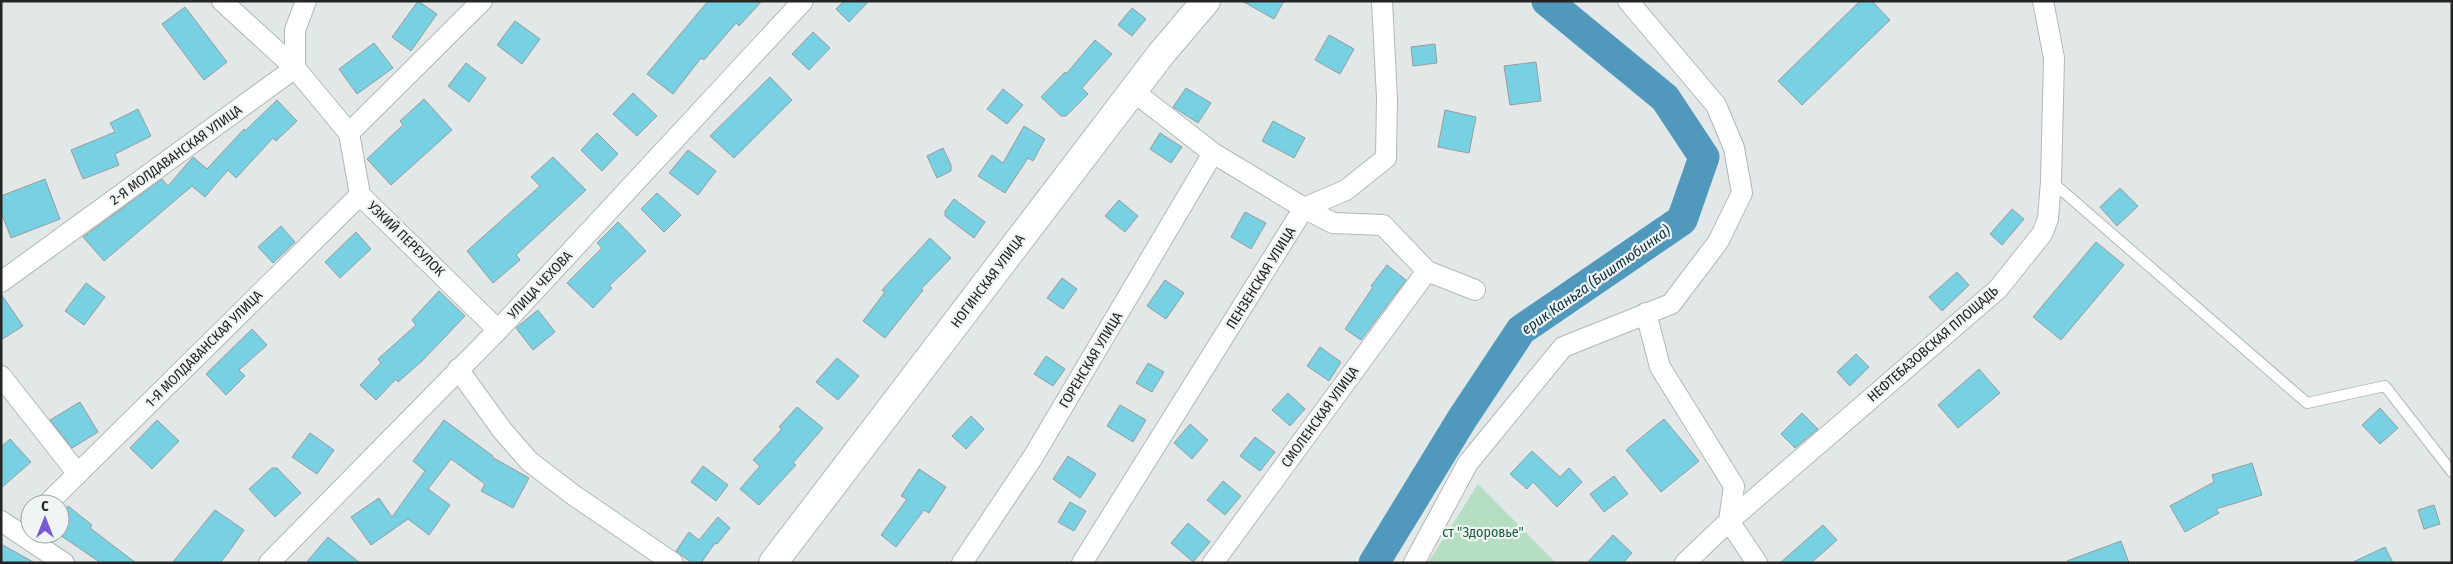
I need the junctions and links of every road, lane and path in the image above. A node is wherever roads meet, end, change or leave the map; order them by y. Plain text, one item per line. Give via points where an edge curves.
1 (222, 1) edge
2 (306, 1) edge
3 (482, 1) edge
4 (803, 1) edge
5 (1206, 1) edge
6 (1382, 1) edge
7 (2043, 1) edge
8 (1635, 3) edge
9 (295, 68) junction
10 (1133, 91) junction
11 (349, 133) junction
12 (1213, 153) junction
13 (2051, 182) junction
14 (360, 195) junction
15 (1304, 208) junction
16 (1427, 271) junction
17 (1, 282) edge
18 (1474, 290) dead end
19 (1646, 313) junction
20 (498, 330) junction
21 (458, 369) junction
22 (1, 376) edge
23 (2452, 472) edge
24 (78, 474) junction
25 (57, 494) edge
26 (1, 522) edge
27 (1729, 522) junction
28 (20, 525) edge
29 (44, 544) edge
30 (64, 563) edge
31 (269, 563) edge
32 (673, 563) edge
33 (773, 563) edge
34 (962, 563) edge
35 (1082, 563) edge
36 (1213, 563) edge
37 (1414, 563) edge
38 (1685, 563) edge
39 (1757, 563) edge

1 - 9 street, УЗКИЙ ПЕРЕУЛОК
2 - 9 street via 295,30
3 - 11 street
4 - 20 street, УЛИЦА ЧЕХОВА
5 - 10 main road, НОГИНСКАЯ УЛИЦА
6 - 15 street via 1387,98 1386,158 1346,190
7 - 13 street, НЕФТЕБАЗОВСКАЯ ПЛОЩАДЬ via 2054,58
8 - 19 street via 1716,105 1734,148 1742,193 1718,242 1670,304
9 - 11 street, УЗКИЙ ПЕРЕУЛОК
9 - 17 street, 2-Я МОЛДАВАНСКАЯ УЛИЦА
10 - 12 street
10 - 33 main road, НОГИНСКАЯ УЛИЦА
11 - 14 street, УЗКИЙ ПЕРЕУЛОК
12 - 15 street
12 - 34 street, ГОРЕНСКАЯ УЛИЦА via 1033,457
13 - 23 lane via 2306,403 2386,386
13 - 27 street, НЕФТЕБАЗОВСКАЯ ПЛОЩАДЬ via 2048,219 2042,234 1998,289
14 - 20 street, УЗКИЙ ПЕРЕУЛОК
14 - 24 street, 1-Я МОЛДАВАНСКАЯ УЛИЦА
15 - 16 street via 1333,223 1383,225
15 - 35 street, ПЕНЗЕНСКАЯ УЛИЦА
16 - 18 street
16 - 36 street, СМОЛЕНСКАЯ УЛИЦА
19 - 27 street via 1660,367 1734,486
19 - 37 street via 1563,347 1468,463
20 - 21 street, УЛИЦА ЧЕХОВА
21 - 31 street, УЛИЦА ЧЕХОВА
21 - 32 street via 529,461
22 - 24 street
24 - 25 street, 1-Я МОЛДАВАНСКАЯ УЛИЦА
26 - 28 street
27 - 38 street, НЕФТЕБАЗОВСКАЯ ПЛОЩАДЬ
27 - 39 street
29 - 30 street

